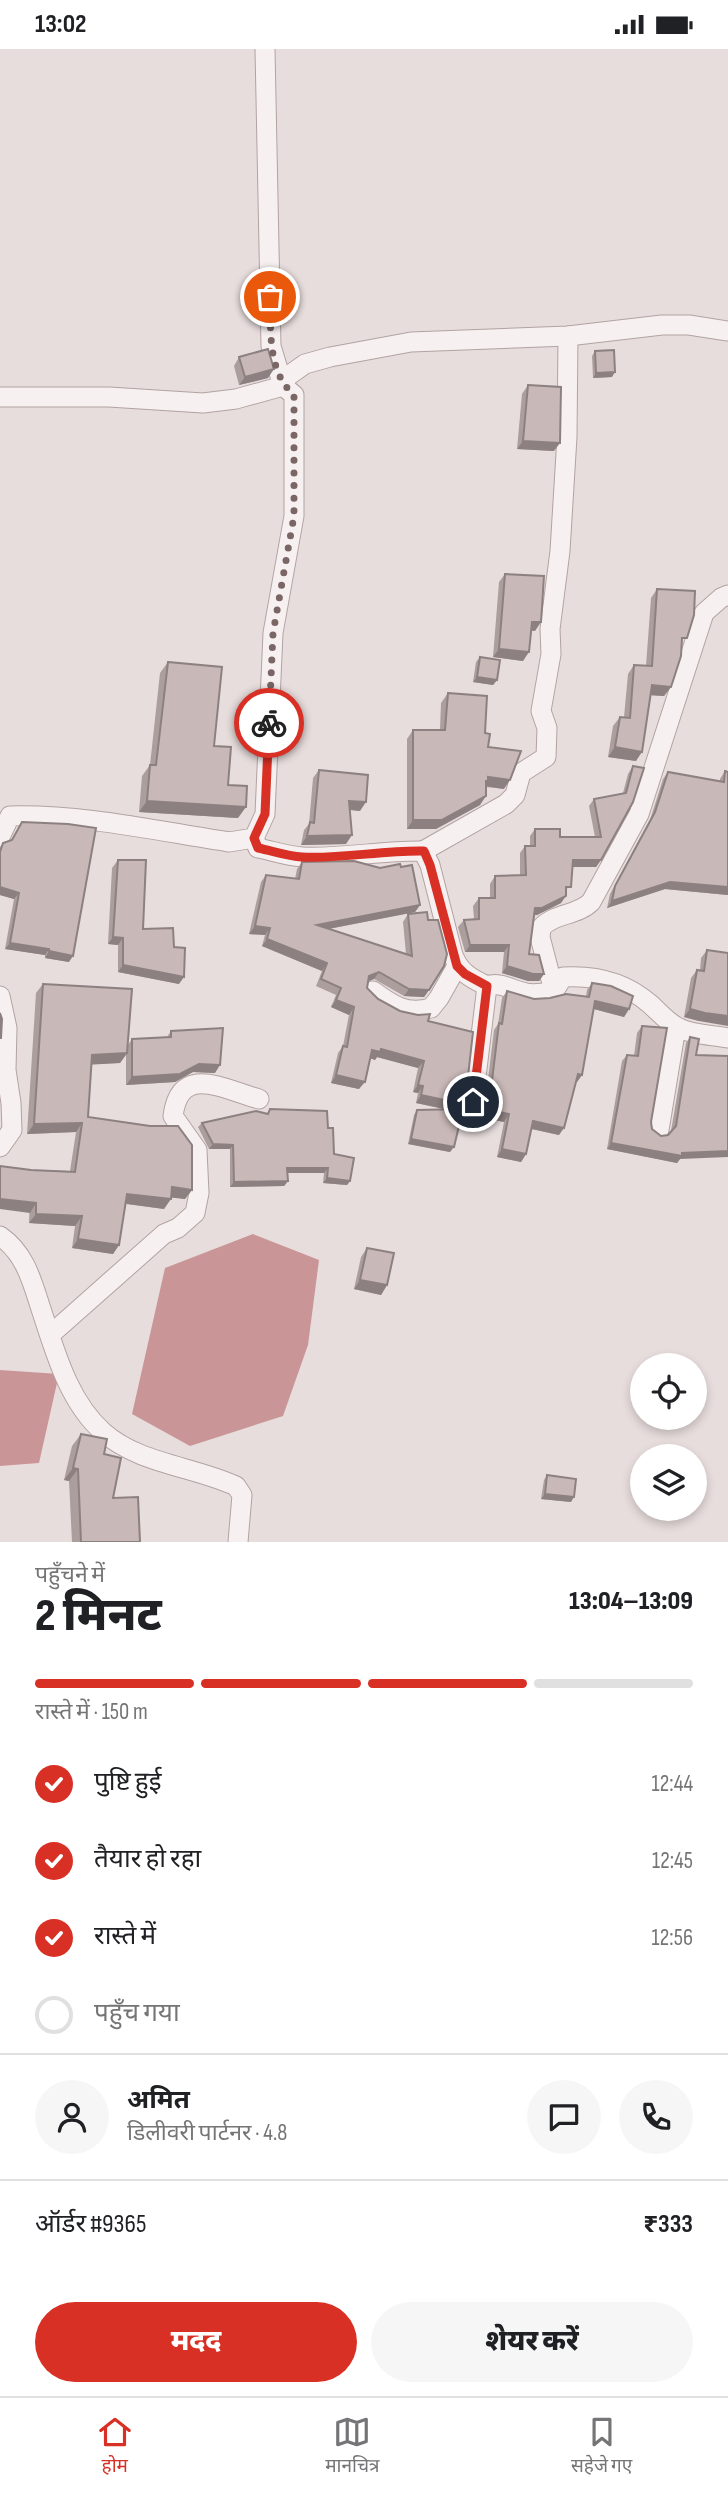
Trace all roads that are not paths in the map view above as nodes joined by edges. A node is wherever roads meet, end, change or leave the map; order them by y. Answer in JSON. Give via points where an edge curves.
{"nodes":[{"id":1,"x":265,"y":49,"type":"edge"},
{"id":2,"x":728,"y":331,"type":"edge"},
{"id":3,"x":568,"y":337,"type":"junction"},
{"id":4,"x":283,"y":386,"type":"junction"},
{"id":5,"x":0,"y":397,"type":"edge"},
{"id":6,"x":728,"y":595,"type":"edge"},
{"id":7,"x":0,"y":837,"type":"edge"},
{"id":8,"x":254,"y":838,"type":"junction"},
{"id":9,"x":424,"y":851,"type":"junction"},
{"id":10,"x":457,"y":966,"type":"junction"},
{"id":11,"x":487,"y":986,"type":"junction"},
{"id":12,"x":373,"y":991,"type":"edge"},
{"id":13,"x":554,"y":991,"type":"junction"},
{"id":14,"x":0,"y":996,"type":"edge"},
{"id":15,"x":676,"y":1027,"type":"junction"},
{"id":16,"x":728,"y":1038,"type":"edge"},
{"id":17,"x":259,"y":1099,"type":"dead end"},
{"id":18,"x":473,"y":1102,"type":"edge"},
{"id":19,"x":659,"y":1130,"type":"dead end"},
{"id":20,"x":0,"y":1147,"type":"edge"},
{"id":21,"x":0,"y":1236,"type":"edge"},
{"id":22,"x":50,"y":1335,"type":"junction"},
{"id":23,"x":238,"y":1542,"type":"edge"}],
"edges":[{"from":1,"to":4,"type":"street","via":[[271,346]]},
{"from":2,"to":3,"type":"street","via":[[662,325]]},
{"from":3,"to":4,"type":"street","via":[[411,342],[368,349],[305,364],[288,376]]},
{"from":3,"to":9,"type":"street","via":[[560,551],[541,711],[547,728],[546,757],[521,773],[515,795],[506,804]]},
{"from":4,"to":5,"type":"street","via":[[203,403]]},
{"from":4,"to":8,"type":"street","via":[[294,395],[294,516],[273,633],[265,814]]},
{"from":6,"to":13,"type":"street","via":[[704,613],[639,814],[591,902],[541,928]]},
{"from":7,"to":8,"type":"street","via":[[10,816],[30,816],[229,842]]},
{"from":8,"to":9,"type":"street","via":[[258,848],[298,857]]},
{"from":9,"to":10,"type":"street"},
{"from":10,"to":11,"type":"street"},
{"from":10,"to":12,"type":"street","via":[[431,1008],[408,1011]]},
{"from":11,"to":13,"type":"street","via":[[537,995]]},
{"from":11,"to":18,"type":"street"},
{"from":13,"to":15,"type":"street","via":[[563,977],[616,983],[647,1001]]},
{"from":14,"to":20,"type":"street","via":[[7,1028],[12,1131]]},
{"from":15,"to":16,"type":"street"},
{"from":15,"to":19,"type":"street"},
{"from":17,"to":22,"type":"street","via":[[207,1084],[192,1084],[182,1090],[173,1116],[197,1150],[195,1213],[164,1234]]},
{"from":21,"to":22,"type":"street","via":[[12,1244],[27,1267]]},
{"from":22,"to":23,"type":"street","via":[[80,1404],[102,1432],[131,1451],[239,1489]]}]}
